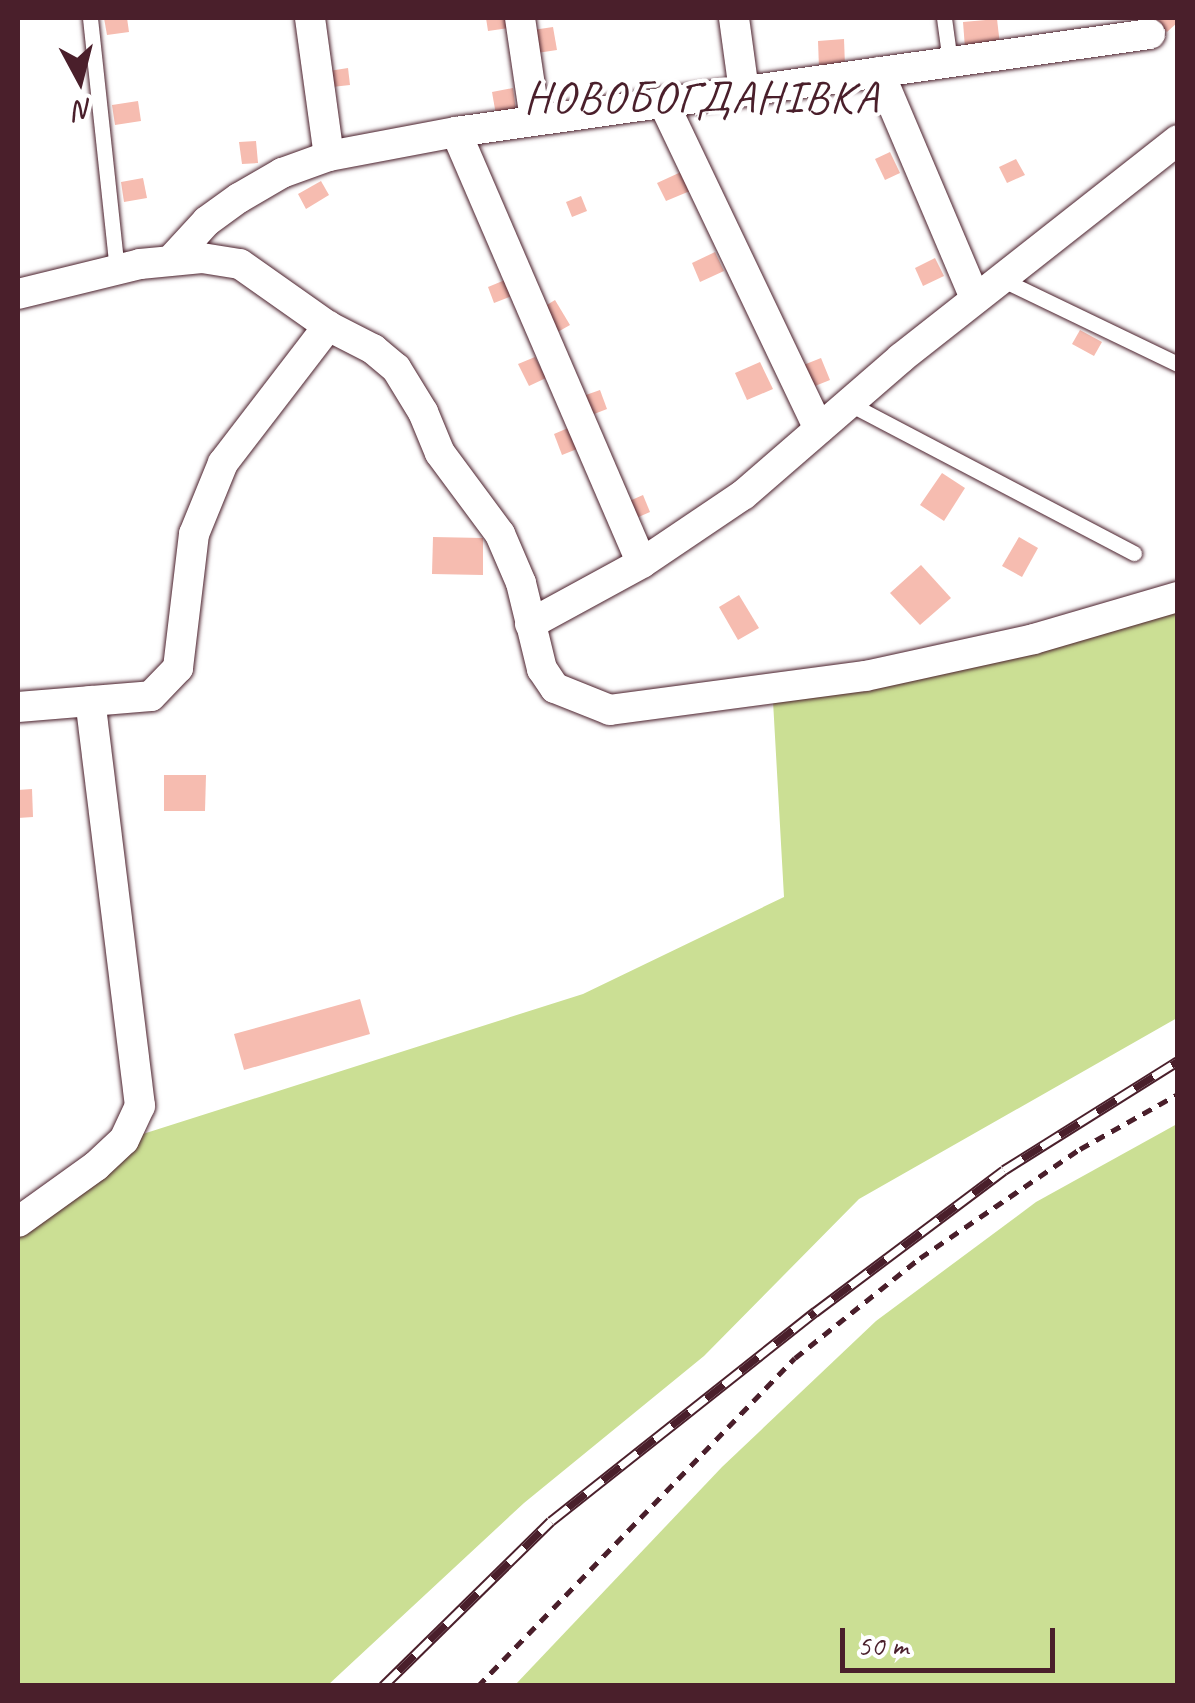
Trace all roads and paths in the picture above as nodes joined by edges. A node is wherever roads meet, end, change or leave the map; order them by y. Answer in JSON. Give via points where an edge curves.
{"nodes":[{"id":1,"x":90,"y":18,"type":"edge"},
{"id":2,"x":310,"y":18,"type":"edge"},
{"id":3,"x":520,"y":18,"type":"edge"},
{"id":4,"x":734,"y":18,"type":"edge"},
{"id":5,"x":944,"y":18,"type":"edge"},
{"id":6,"x":1150,"y":34,"type":"dead end"},
{"id":7,"x":950,"y":62,"type":"junction"},
{"id":8,"x":879,"y":72,"type":"junction"},
{"id":9,"x":744,"y":91,"type":"junction"},
{"id":10,"x":663,"y":102,"type":"junction"},
{"id":11,"x":535,"y":120,"type":"junction"},
{"id":12,"x":456,"y":132,"type":"junction"},
{"id":13,"x":1176,"y":143,"type":"edge"},
{"id":14,"x":329,"y":156,"type":"junction"},
{"id":15,"x":174,"y":258,"type":"junction"},
{"id":16,"x":117,"y":270,"type":"junction"},
{"id":17,"x":1000,"y":278,"type":"junction"},
{"id":18,"x":18,"y":294,"type":"edge"},
{"id":19,"x":975,"y":298,"type":"junction"},
{"id":20,"x":328,"y":326,"type":"junction"},
{"id":21,"x":1178,"y":364,"type":"edge"},
{"id":22,"x":848,"y":403,"type":"junction"},
{"id":23,"x":819,"y":428,"type":"junction"},
{"id":24,"x":1134,"y":553,"type":"dead end"},
{"id":25,"x":642,"y":563,"type":"junction"},
{"id":26,"x":1178,"y":597,"type":"edge"},
{"id":27,"x":530,"y":624,"type":"junction"},
{"id":28,"x":90,"y":701,"type":"junction"},
{"id":29,"x":18,"y":707,"type":"edge"},
{"id":30,"x":1178,"y":1094,"type":"edge"},
{"id":31,"x":18,"y":1222,"type":"edge"},
{"id":32,"x":478,"y":1686,"type":"edge"}],
"edges":[{"from":1,"to":16,"type":"lane"},
{"from":2,"to":14,"type":"street"},
{"from":3,"to":11,"type":"street"},
{"from":4,"to":9,"type":"street"},
{"from":5,"to":7,"type":"lane"},
{"from":6,"to":7,"type":"street"},
{"from":7,"to":8,"type":"street"},
{"from":8,"to":9,"type":"street"},
{"from":8,"to":19,"type":"street"},
{"from":9,"to":10,"type":"street"},
{"from":10,"to":11,"type":"street"},
{"from":10,"to":23,"type":"street"},
{"from":11,"to":12,"type":"street"},
{"from":12,"to":14,"type":"street"},
{"from":12,"to":25,"type":"street"},
{"from":13,"to":17,"type":"street"},
{"from":14,"to":15,"type":"street","via":[[239,198]]},
{"from":15,"to":16,"type":"street"},
{"from":15,"to":20,"type":"street","via":[[240,264]]},
{"from":16,"to":18,"type":"street"},
{"from":17,"to":19,"type":"street"},
{"from":17,"to":21,"type":"lane"},
{"from":19,"to":22,"type":"street"},
{"from":20,"to":27,"type":"street","via":[[396,368],[440,454],[500,534]]},
{"from":20,"to":28,"type":"street","via":[[223,463],[194,534],[178,668],[151,696]]},
{"from":22,"to":23,"type":"street"},
{"from":22,"to":24,"type":"lane"},
{"from":23,"to":25,"type":"street","via":[[743,494]]},
{"from":25,"to":27,"type":"street"},
{"from":26,"to":27,"type":"street","via":[[1034,639],[866,676],[610,710],[554,688],[534,650]]},
{"from":28,"to":29,"type":"street"},
{"from":28,"to":31,"type":"street","via":[[140,1106],[124,1140]]},
{"from":30,"to":32,"type":"path","via":[[1080,1149],[920,1258],[795,1358]]}]}
